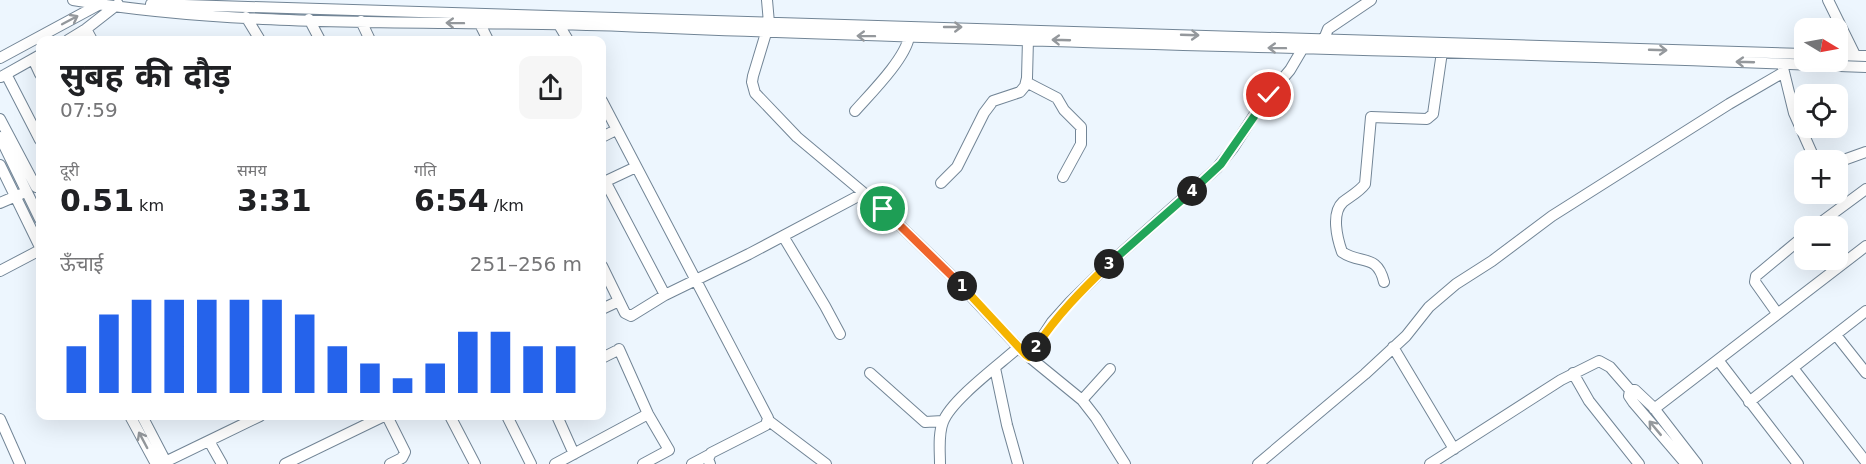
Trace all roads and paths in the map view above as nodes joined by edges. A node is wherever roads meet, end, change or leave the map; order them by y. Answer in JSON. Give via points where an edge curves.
{"nodes":[{"id":1,"x":73,"y":0,"type":"edge"},
{"id":2,"x":767,"y":0,"type":"edge"},
{"id":3,"x":1371,"y":0,"type":"edge"},
{"id":4,"x":1828,"y":0,"type":"edge"},
{"id":5,"x":114,"y":2,"type":"edge"},
{"id":6,"x":246,"y":17,"type":"junction"},
{"id":7,"x":309,"y":19,"type":"junction"},
{"id":8,"x":361,"y":21,"type":"junction"},
{"id":9,"x":480,"y":24,"type":"junction"},
{"id":10,"x":559,"y":25,"type":"junction"},
{"id":11,"x":767,"y":28,"type":"junction"},
{"id":12,"x":86,"y":29,"type":"junction"},
{"id":13,"x":45,"y":36,"type":"edge"},
{"id":14,"x":75,"y":36,"type":"edge"},
{"id":15,"x":90,"y":36,"type":"edge"},
{"id":16,"x":258,"y":36,"type":"edge"},
{"id":17,"x":318,"y":36,"type":"edge"},
{"id":18,"x":368,"y":36,"type":"edge"},
{"id":19,"x":486,"y":36,"type":"edge"},
{"id":20,"x":566,"y":36,"type":"edge"},
{"id":21,"x":909,"y":37,"type":"junction"},
{"id":22,"x":1028,"y":39,"type":"junction"},
{"id":23,"x":36,"y":40,"type":"edge"},
{"id":24,"x":1327,"y":42,"type":"junction"},
{"id":25,"x":1303,"y":48,"type":"junction"},
{"id":26,"x":1442,"y":52,"type":"junction"},
{"id":27,"x":1794,"y":54,"type":"edge"},
{"id":28,"x":1861,"y":55,"type":"edge"},
{"id":29,"x":0,"y":58,"type":"edge"},
{"id":30,"x":36,"y":58,"type":"edge"},
{"id":31,"x":1866,"y":67,"type":"edge"},
{"id":32,"x":1783,"y":68,"type":"junction"},
{"id":33,"x":1028,"y":70,"type":"junction"},
{"id":34,"x":3,"y":76,"type":"edge"},
{"id":35,"x":1026,"y":82,"type":"junction"},
{"id":36,"x":1001,"y":98,"type":"junction"},
{"id":37,"x":606,"y":109,"type":"edge"},
{"id":38,"x":855,"y":111,"type":"dead end"},
{"id":39,"x":0,"y":119,"type":"edge"},
{"id":40,"x":616,"y":130,"type":"junction"},
{"id":41,"x":36,"y":133,"type":"edge"},
{"id":42,"x":606,"y":135,"type":"edge"},
{"id":43,"x":0,"y":137,"type":"edge"},
{"id":44,"x":1811,"y":150,"type":"edge"},
{"id":45,"x":1866,"y":152,"type":"edge"},
{"id":46,"x":1848,"y":158,"type":"edge"},
{"id":47,"x":0,"y":165,"type":"edge"},
{"id":48,"x":636,"y":167,"type":"junction"},
{"id":49,"x":1063,"y":177,"type":"dead end"},
{"id":50,"x":606,"y":181,"type":"edge"},
{"id":51,"x":941,"y":183,"type":"dead end"},
{"id":52,"x":606,"y":186,"type":"edge"},
{"id":53,"x":1866,"y":189,"type":"edge"},
{"id":54,"x":30,"y":190,"type":"edge"},
{"id":55,"x":864,"y":193,"type":"junction"},
{"id":56,"x":0,"y":203,"type":"edge"},
{"id":57,"x":36,"y":207,"type":"edge"},
{"id":58,"x":1830,"y":216,"type":"edge"},
{"id":59,"x":36,"y":225,"type":"edge"},
{"id":60,"x":783,"y":236,"type":"junction"},
{"id":61,"x":1794,"y":244,"type":"edge"},
{"id":62,"x":1866,"y":246,"type":"edge"},
{"id":63,"x":36,"y":250,"type":"edge"},
{"id":64,"x":0,"y":271,"type":"edge"},
{"id":65,"x":606,"y":274,"type":"edge"},
{"id":66,"x":697,"y":280,"type":"junction"},
{"id":67,"x":1384,"y":282,"type":"dead end"},
{"id":68,"x":665,"y":295,"type":"junction"},
{"id":69,"x":619,"y":301,"type":"junction"},
{"id":70,"x":606,"y":307,"type":"edge"},
{"id":71,"x":1866,"y":312,"type":"edge"},
{"id":72,"x":1778,"y":313,"type":"junction"},
{"id":73,"x":840,"y":334,"type":"dead end"},
{"id":74,"x":1836,"y":335,"type":"junction"},
{"id":75,"x":1019,"y":347,"type":"junction"},
{"id":76,"x":1394,"y":347,"type":"junction"},
{"id":77,"x":606,"y":356,"type":"edge"},
{"id":78,"x":1029,"y":357,"type":"junction"},
{"id":79,"x":1718,"y":360,"type":"junction"},
{"id":80,"x":995,"y":368,"type":"junction"},
{"id":81,"x":1793,"y":368,"type":"junction"},
{"id":82,"x":1110,"y":369,"type":"dead end"},
{"id":83,"x":1865,"y":370,"type":"edge"},
{"id":84,"x":870,"y":373,"type":"dead end"},
{"id":85,"x":1573,"y":373,"type":"junction"},
{"id":86,"x":1630,"y":390,"type":"junction"},
{"id":87,"x":1082,"y":400,"type":"junction"},
{"id":88,"x":1749,"y":402,"type":"junction"},
{"id":89,"x":1654,"y":409,"type":"junction"},
{"id":90,"x":648,"y":414,"type":"junction"},
{"id":91,"x":0,"y":419,"type":"edge"},
{"id":92,"x":133,"y":420,"type":"edge"},
{"id":93,"x":144,"y":420,"type":"edge"},
{"id":94,"x":252,"y":420,"type":"edge"},
{"id":95,"x":377,"y":420,"type":"edge"},
{"id":96,"x":387,"y":420,"type":"edge"},
{"id":97,"x":452,"y":420,"type":"edge"},
{"id":98,"x":509,"y":420,"type":"edge"},
{"id":99,"x":559,"y":420,"type":"edge"},
{"id":100,"x":769,"y":421,"type":"junction"},
{"id":101,"x":943,"y":421,"type":"junction"},
{"id":102,"x":209,"y":441,"type":"junction"},
{"id":103,"x":1454,"y":449,"type":"junction"},
{"id":104,"x":405,"y":452,"type":"junction"},
{"id":105,"x":574,"y":454,"type":"junction"},
{"id":106,"x":709,"y":460,"type":"edge"},
{"id":107,"x":1866,"y":462,"type":"edge"},
{"id":108,"x":163,"y":463,"type":"edge"},
{"id":109,"x":20,"y":464,"type":"edge"},
{"id":110,"x":222,"y":464,"type":"edge"},
{"id":111,"x":285,"y":464,"type":"edge"},
{"id":112,"x":390,"y":464,"type":"edge"},
{"id":113,"x":409,"y":464,"type":"edge"},
{"id":114,"x":475,"y":464,"type":"edge"},
{"id":115,"x":531,"y":464,"type":"edge"},
{"id":116,"x":555,"y":464,"type":"edge"},
{"id":117,"x":643,"y":464,"type":"edge"},
{"id":118,"x":692,"y":464,"type":"edge"},
{"id":119,"x":826,"y":464,"type":"edge"},
{"id":120,"x":940,"y":464,"type":"edge"},
{"id":121,"x":1018,"y":464,"type":"edge"},
{"id":122,"x":1125,"y":464,"type":"edge"},
{"id":123,"x":1258,"y":464,"type":"edge"},
{"id":124,"x":1430,"y":464,"type":"edge"},
{"id":125,"x":1640,"y":464,"type":"edge"},
{"id":126,"x":1686,"y":464,"type":"edge"},
{"id":127,"x":1697,"y":464,"type":"edge"},
{"id":128,"x":1798,"y":464,"type":"edge"}],
"edges":[{"from":1,"to":5,"type":"street"},
{"from":2,"to":11,"type":"street"},
{"from":3,"to":24,"type":"street","via":[[1328,29]]},
{"from":4,"to":28,"type":"street"},
{"from":5,"to":6,"type":"street","via":[[174,13]]},
{"from":5,"to":11,"type":"street"},
{"from":5,"to":12,"type":"street"},
{"from":13,"to":5,"type":"street","one_way":true},
{"from":6,"to":7,"type":"street"},
{"from":6,"to":16,"type":"street"},
{"from":7,"to":8,"type":"street"},
{"from":7,"to":17,"type":"street"},
{"from":9,"to":8,"type":"street","one_way":true},
{"from":8,"to":18,"type":"street"},
{"from":9,"to":10,"type":"street"},
{"from":9,"to":19,"type":"street"},
{"from":10,"to":11,"type":"street"},
{"from":10,"to":20,"type":"street"},
{"from":21,"to":11,"type":"street","one_way":true},
{"from":11,"to":24,"type":"street","one_way":true,"via":[[964,27]]},
{"from":11,"to":55,"type":"street","via":[[753,76],[755,93],[797,137]]},
{"from":12,"to":14,"type":"street"},
{"from":12,"to":15,"type":"street"},
{"from":21,"to":22,"type":"street"},
{"from":21,"to":38,"type":"street","via":[[900,57]]},
{"from":25,"to":22,"type":"street","one_way":true},
{"from":22,"to":33,"type":"street"},
{"from":29,"to":23,"type":"street","one_way":true},
{"from":24,"to":25,"type":"street"},
{"from":24,"to":26,"type":"street"},
{"from":24,"to":27,"type":"street","one_way":true},
{"from":25,"to":78,"type":"street","via":[[1221,164],[1070,302]]},
{"from":32,"to":26,"type":"street","one_way":true},
{"from":26,"to":67,"type":"street","via":[[1433,114],[1427,119],[1371,117],[1365,183],[1337,211],[1342,252],[1376,264]]},
{"from":30,"to":34,"type":"street"},
{"from":31,"to":32,"type":"street"},
{"from":32,"to":44,"type":"street","via":[[1794,113]]},
{"from":32,"to":76,"type":"street","via":[[1542,222],[1465,277],[1428,307]]},
{"from":33,"to":35,"type":"street"},
{"from":33,"to":36,"type":"street"},
{"from":34,"to":41,"type":"street"},
{"from":35,"to":36,"type":"street","via":[[1020,92]]},
{"from":35,"to":49,"type":"street","via":[[1056,97],[1081,127],[1081,144]]},
{"from":36,"to":51,"type":"street","via":[[988,107],[957,167]]},
{"from":37,"to":40,"type":"street"},
{"from":39,"to":54,"type":"street"},
{"from":40,"to":42,"type":"street"},
{"from":40,"to":48,"type":"street"},
{"from":43,"to":54,"type":"street"},
{"from":45,"to":46,"type":"street"},
{"from":47,"to":54,"type":"street"},
{"from":48,"to":50,"type":"street"},
{"from":48,"to":66,"type":"street"},
{"from":52,"to":68,"type":"street"},
{"from":53,"to":58,"type":"street"},
{"from":54,"to":56,"type":"street"},
{"from":54,"to":57,"type":"street"},
{"from":54,"to":59,"type":"street"},
{"from":55,"to":60,"type":"street"},
{"from":55,"to":75,"type":"street","via":[[953,277]]},
{"from":60,"to":66,"type":"street"},
{"from":60,"to":73,"type":"street"},
{"from":61,"to":72,"type":"street","via":[[1756,276],[1755,282]]},
{"from":62,"to":72,"type":"street"},
{"from":63,"to":64,"type":"street"},
{"from":65,"to":69,"type":"street"},
{"from":66,"to":68,"type":"street"},
{"from":66,"to":100,"type":"street"},
{"from":68,"to":69,"type":"street","via":[[629,316]]},
{"from":69,"to":70,"type":"street"},
{"from":71,"to":74,"type":"street"},
{"from":72,"to":79,"type":"street"},
{"from":74,"to":81,"type":"street"},
{"from":74,"to":83,"type":"street"},
{"from":75,"to":78,"type":"street"},
{"from":75,"to":80,"type":"street"},
{"from":76,"to":103,"type":"street"},
{"from":76,"to":123,"type":"street"},
{"from":77,"to":90,"type":"street","via":[[617,350]]},
{"from":78,"to":87,"type":"street"},
{"from":79,"to":88,"type":"street"},
{"from":79,"to":89,"type":"street"},
{"from":80,"to":101,"type":"street"},
{"from":80,"to":121,"type":"street"},
{"from":81,"to":88,"type":"street"},
{"from":81,"to":107,"type":"street"},
{"from":82,"to":87,"type":"street"},
{"from":84,"to":101,"type":"street","via":[[925,422]]},
{"from":85,"to":86,"type":"street","via":[[1594,362],[1604,363]]},
{"from":85,"to":103,"type":"street"},
{"from":85,"to":125,"type":"street","via":[[1589,401]]},
{"from":86,"to":89,"type":"street","via":[[1635,390]]},
{"from":126,"to":86,"type":"street","one_way":true,"via":[[1633,402]]},
{"from":87,"to":122,"type":"street"},
{"from":88,"to":128,"type":"street"},
{"from":89,"to":127,"type":"street"},
{"from":90,"to":105,"type":"street"},
{"from":90,"to":117,"type":"street","via":[[669,450]]},
{"from":91,"to":109,"type":"street"},
{"from":108,"to":92,"type":"street","one_way":true},
{"from":93,"to":108,"type":"street"},
{"from":94,"to":102,"type":"street"},
{"from":95,"to":111,"type":"street"},
{"from":96,"to":104,"type":"street"},
{"from":97,"to":114,"type":"street"},
{"from":98,"to":115,"type":"street"},
{"from":99,"to":105,"type":"street"},
{"from":100,"to":106,"type":"street"},
{"from":100,"to":119,"type":"street"},
{"from":101,"to":120,"type":"street"},
{"from":102,"to":108,"type":"street"},
{"from":102,"to":110,"type":"street"},
{"from":103,"to":124,"type":"street"},
{"from":104,"to":112,"type":"street"},
{"from":104,"to":113,"type":"street"},
{"from":105,"to":116,"type":"street"},
{"from":106,"to":118,"type":"street"}]}
